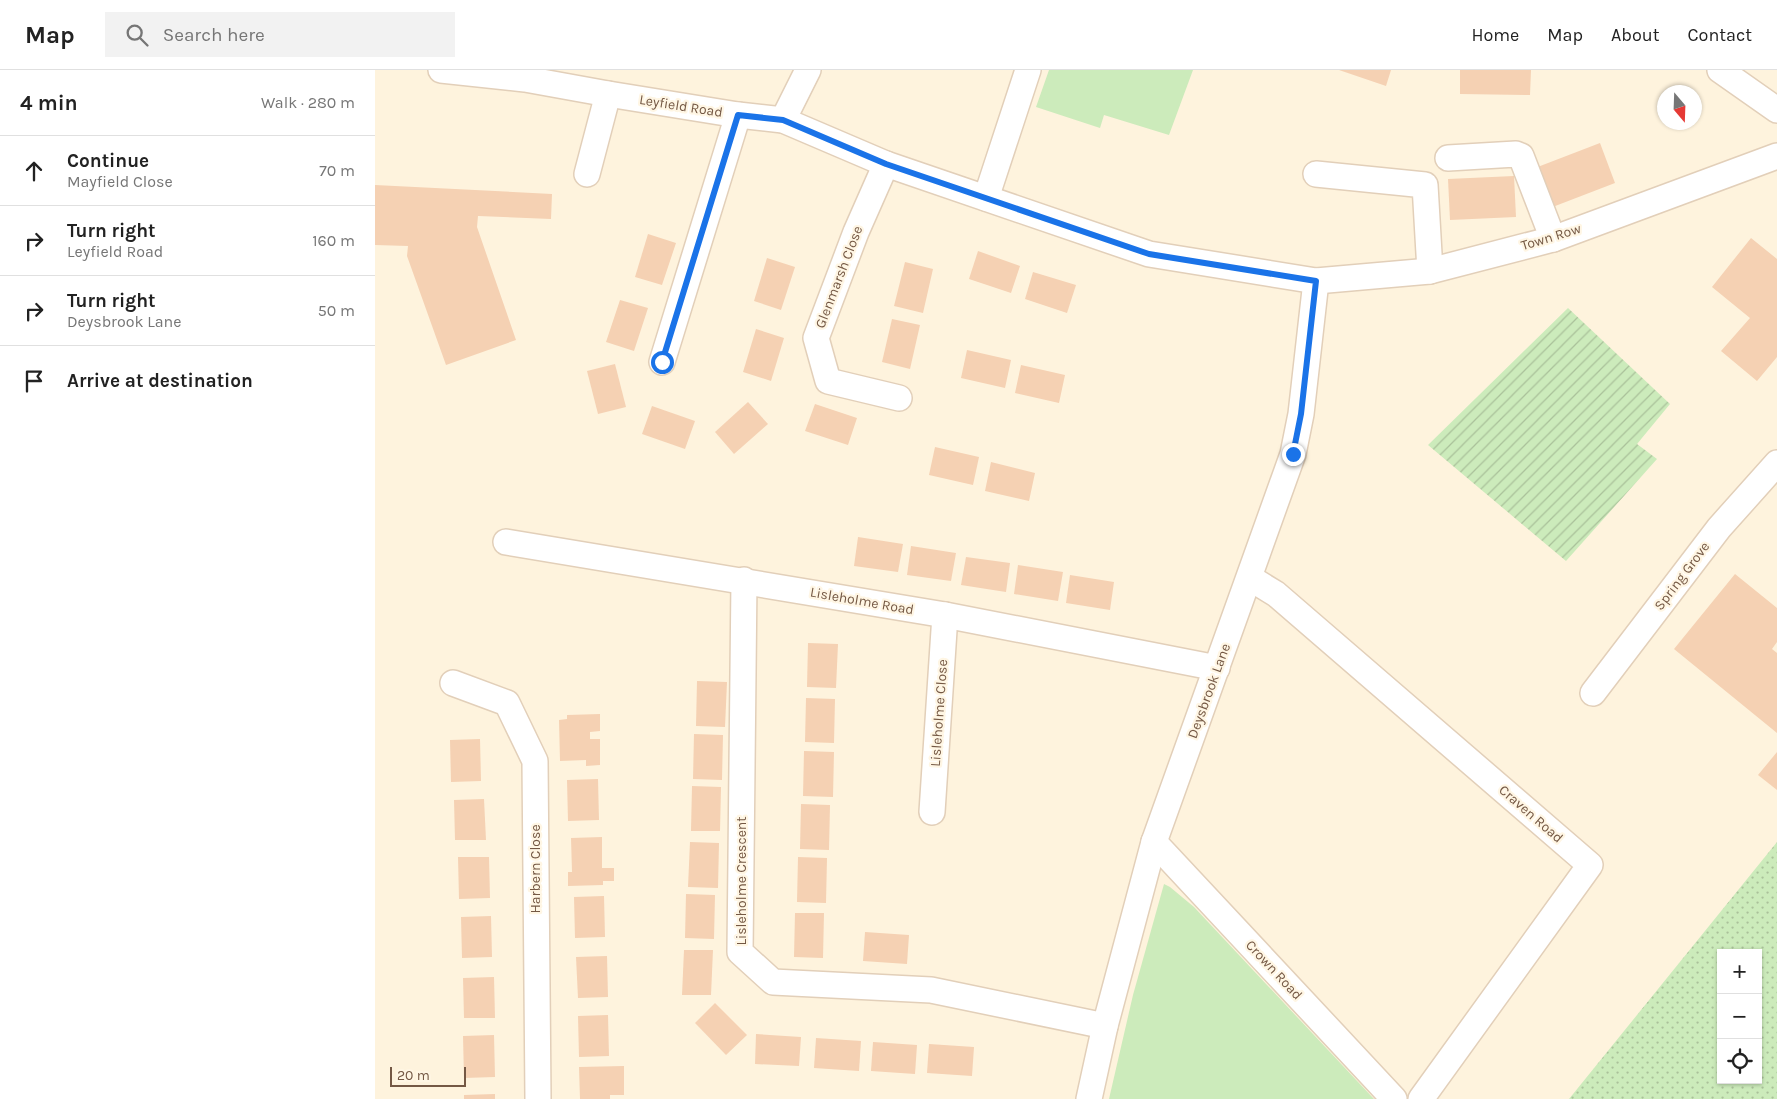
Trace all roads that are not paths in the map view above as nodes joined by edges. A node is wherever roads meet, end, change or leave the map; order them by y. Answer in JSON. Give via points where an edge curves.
{"nodes":[{"id":1,"x":441,"y":70,"type":"edge"},
{"id":2,"x":808,"y":70,"type":"edge"},
{"id":3,"x":1027,"y":70,"type":"edge"},
{"id":4,"x":1720,"y":70,"type":"edge"},
{"id":5,"x":526,"y":74,"type":"edge"},
{"id":6,"x":608,"y":94,"type":"junction"},
{"id":7,"x":1777,"y":110,"type":"edge"},
{"id":8,"x":738,"y":115,"type":"junction"},
{"id":9,"x":783,"y":120,"type":"junction"},
{"id":10,"x":1777,"y":156,"type":"edge"},
{"id":11,"x":1448,"y":158,"type":"dead end"},
{"id":12,"x":886,"y":164,"type":"junction"},
{"id":13,"x":587,"y":174,"type":"dead end"},
{"id":14,"x":1316,"y":174,"type":"dead end"},
{"id":15,"x":986,"y":198,"type":"junction"},
{"id":16,"x":1553,"y":238,"type":"junction"},
{"id":17,"x":1430,"y":271,"type":"junction"},
{"id":18,"x":1316,"y":281,"type":"junction"},
{"id":19,"x":662,"y":362,"type":"dead end"},
{"id":20,"x":899,"y":398,"type":"dead end"},
{"id":21,"x":1777,"y":463,"type":"edge"},
{"id":22,"x":506,"y":542,"type":"dead end"},
{"id":23,"x":1250,"y":578,"type":"junction"},
{"id":24,"x":744,"y":580,"type":"junction"},
{"id":25,"x":945,"y":615,"type":"junction"},
{"id":26,"x":1217,"y":668,"type":"junction"},
{"id":27,"x":453,"y":683,"type":"dead end"},
{"id":28,"x":1593,"y":693,"type":"dead end"},
{"id":29,"x":932,"y":812,"type":"dead end"},
{"id":30,"x":1154,"y":842,"type":"junction"},
{"id":31,"x":1105,"y":1026,"type":"junction"},
{"id":32,"x":538,"y":1099,"type":"edge"},
{"id":33,"x":1089,"y":1099,"type":"edge"},
{"id":34,"x":1394,"y":1099,"type":"edge"},
{"id":35,"x":1421,"y":1099,"type":"edge"}],
"edges":[{"from":1,"to":5,"type":"street","name":"Leyfield Road"},
{"from":2,"to":9,"type":"street"},
{"from":3,"to":15,"type":"street"},
{"from":4,"to":7,"type":"street"},
{"from":5,"to":6,"type":"street","name":"Leyfield Road"},
{"from":6,"to":8,"type":"street","name":"Leyfield Road"},
{"from":6,"to":13,"type":"street"},
{"from":8,"to":9,"type":"street","name":"Leyfield Road"},
{"from":8,"to":19,"type":"street"},
{"from":9,"to":12,"type":"street","name":"Leyfield Road"},
{"from":10,"to":16,"type":"street","name":"Town Row"},
{"from":11,"to":16,"type":"street","via":[[1521,156]]},
{"from":12,"to":15,"type":"street","name":"Leyfield Road"},
{"from":12,"to":20,"type":"street","name":"Glenmarsh Close","via":[[816,338],[828,381]]},
{"from":14,"to":17,"type":"street","via":[[1425,185]]},
{"from":15,"to":18,"type":"street","name":"Leyfield Road","via":[[1149,254]]},
{"from":16,"to":17,"type":"street","name":"Town Row"},
{"from":17,"to":18,"type":"street","name":"Town Row"},
{"from":18,"to":23,"type":"street","name":"Deysbrook Lane","via":[[1301,414],[1293,454]]},
{"from":21,"to":28,"type":"street","name":"Spring Grove","via":[[1719,528]]},
{"from":22,"to":24,"type":"street","name":"Lisleholme Road"},
{"from":23,"to":26,"type":"street","name":"Deysbrook Lane"},
{"from":23,"to":35,"type":"street","name":"Craven Road","via":[[1276,594],[1590,865]]},
{"from":24,"to":25,"type":"street","name":"Lisleholme Road"},
{"from":24,"to":31,"type":"street","name":"Lisleholme Crescent","via":[[740,952],[773,982],[931,990]]},
{"from":25,"to":26,"type":"street","name":"Lisleholme Road"},
{"from":25,"to":29,"type":"street","name":"Lisleholme Close"},
{"from":26,"to":30,"type":"street","name":"Deysbrook Lane"},
{"from":27,"to":32,"type":"street","name":"Harbern Close","via":[[507,703],[535,761]]},
{"from":30,"to":31,"type":"street","name":"Deysbrook Lane"},
{"from":30,"to":34,"type":"street","name":"Crown Road"},
{"from":31,"to":33,"type":"street","name":"Deysbrook Lane"}]}
